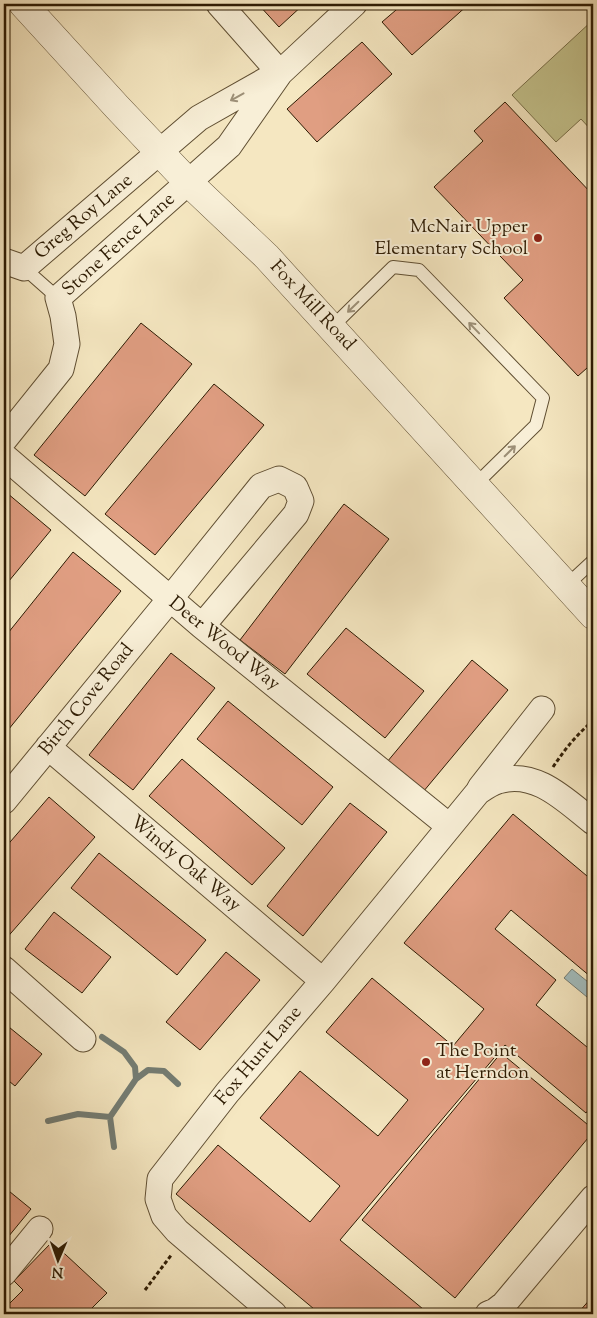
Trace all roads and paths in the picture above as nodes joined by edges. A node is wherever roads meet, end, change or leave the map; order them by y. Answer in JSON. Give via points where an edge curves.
{"nodes":[{"id":1,"x":23,"y":4,"type":"edge"},
{"id":2,"x":219,"y":4,"type":"edge"},
{"id":3,"x":354,"y":4,"type":"edge"},
{"id":4,"x":280,"y":73,"type":"junction"},
{"id":5,"x":160,"y":152,"type":"junction"},
{"id":6,"x":189,"y":183,"type":"junction"},
{"id":7,"x":14,"y":265,"type":"edge"},
{"id":8,"x":58,"y":298,"type":"junction"},
{"id":9,"x":332,"y":327,"type":"junction"},
{"id":10,"x":4,"y":440,"type":"edge"},
{"id":11,"x":4,"y":456,"type":"edge"},
{"id":12,"x":475,"y":485,"type":"junction"},
{"id":13,"x":593,"y":561,"type":"edge"},
{"id":14,"x":566,"y":586,"type":"junction"},
{"id":15,"x":170,"y":600,"type":"junction"},
{"id":16,"x":593,"y":615,"type":"edge"},
{"id":17,"x":202,"y":626,"type":"junction"},
{"id":18,"x":542,"y":709,"type":"dead end"},
{"id":19,"x":593,"y":721,"type":"edge"},
{"id":20,"x":48,"y":747,"type":"junction"},
{"id":21,"x":551,"y":770,"type":"dead end"},
{"id":22,"x":478,"y":792,"type":"junction"},
{"id":23,"x":4,"y":800,"type":"edge"},
{"id":24,"x":593,"y":822,"type":"edge"},
{"id":25,"x":449,"y":826,"type":"junction"},
{"id":26,"x":4,"y":969,"type":"edge"},
{"id":27,"x":323,"y":981,"type":"junction"},
{"id":28,"x":83,"y":1040,"type":"dead end"},
{"id":29,"x":593,"y":1198,"type":"edge"},
{"id":30,"x":40,"y":1229,"type":"dead end"},
{"id":31,"x":184,"y":1238,"type":"junction"},
{"id":32,"x":4,"y":1272,"type":"edge"},
{"id":33,"x":145,"y":1290,"type":"dead end"},
{"id":34,"x":274,"y":1314,"type":"edge"},
{"id":35,"x":488,"y":1314,"type":"edge"}],
"edges":[{"from":1,"to":5,"type":"street","name":"Fox Mill Road"},
{"from":2,"to":4,"type":"street"},
{"from":3,"to":4,"type":"street"},
{"from":4,"to":5,"type":"street","name":"Greg Roy Lane","one_way":true,"via":[[199,118]]},
{"from":4,"to":6,"type":"street","name":"Stone Fence Lane","via":[[231,144]]},
{"from":5,"to":6,"type":"street","name":"Fox Mill Road"},
{"from":5,"to":7,"type":"street","name":"Greg Roy Lane"},
{"from":6,"to":8,"type":"street","name":"Stone Fence Lane"},
{"from":6,"to":9,"type":"street","name":"Fox Mill Road","via":[[267,257]]},
{"from":7,"to":8,"type":"lane"},
{"from":8,"to":10,"type":"street","name":"Stone Fence Lane","via":[[67,344],[62,369]]},
{"from":9,"to":12,"type":"street","name":"Fox Mill Road"},
{"from":12,"to":9,"type":"lane","one_way":true,"via":[[536,425],[543,398],[419,270],[393,268]]},
{"from":11,"to":15,"type":"street","name":"Deer Wood Way"},
{"from":12,"to":14,"type":"street","name":"Fox Mill Road"},
{"from":13,"to":14,"type":"lane"},
{"from":14,"to":16,"type":"street","name":"Fox Mill Road"},
{"from":15,"to":17,"type":"street","name":"Deer Wood Way"},
{"from":15,"to":17,"type":"street","name":"Birch Cove Road","via":[[261,486],[279,480],[295,487],[301,501],[296,514]]},
{"from":15,"to":20,"type":"street","name":"Birch Cove Road"},
{"from":17,"to":25,"type":"street","name":"Deer Wood Way"},
{"from":18,"to":22,"type":"street","name":"Fox Hunt Lane"},
{"from":19,"to":21,"type":"path","via":[[568,745]]},
{"from":20,"to":23,"type":"street","name":"Birch Cove Road"},
{"from":20,"to":27,"type":"street","name":"Windy Oak Way"},
{"from":22,"to":24,"type":"street","name":"Fox Hunt Lane","via":[[496,781],[529,779],[546,786]]},
{"from":22,"to":25,"type":"street","name":"Fox Hunt Lane"},
{"from":25,"to":27,"type":"street","name":"Fox Hunt Lane"},
{"from":26,"to":28,"type":"street"},
{"from":27,"to":31,"type":"street","name":"Fox Hunt Lane","via":[[227,1093],[160,1179],[158,1199],[164,1216]]},
{"from":29,"to":35,"type":"street","via":[[504,1304]]},
{"from":30,"to":32,"type":"street"},
{"from":31,"to":33,"type":"path"},
{"from":31,"to":34,"type":"street","name":"Fox Hunt Lane"}]}
